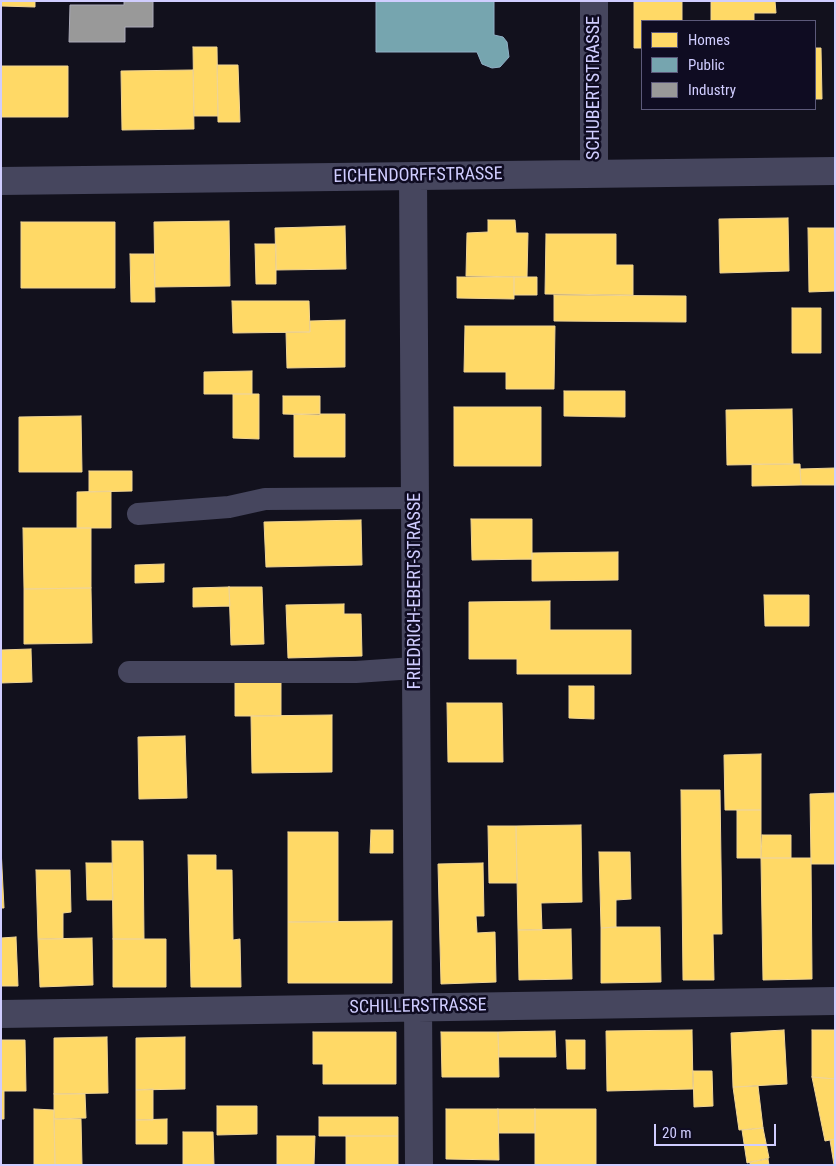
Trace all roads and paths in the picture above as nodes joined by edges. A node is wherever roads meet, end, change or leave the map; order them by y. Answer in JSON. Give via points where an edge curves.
{"nodes":[{"id":1,"x":594,"y":1,"type":"edge"},
{"id":2,"x":835,"y":171,"type":"edge"},
{"id":3,"x":594,"y":174,"type":"junction"},
{"id":4,"x":413,"y":176,"type":"junction"},
{"id":5,"x":1,"y":181,"type":"edge"},
{"id":6,"x":415,"y":498,"type":"junction"},
{"id":7,"x":138,"y":514,"type":"dead end"},
{"id":8,"x":414,"y":668,"type":"junction"},
{"id":9,"x":129,"y":672,"type":"dead end"},
{"id":10,"x":835,"y":1001,"type":"edge"},
{"id":11,"x":418,"y":1007,"type":"junction"},
{"id":12,"x":1,"y":1014,"type":"edge"},
{"id":13,"x":419,"y":1165,"type":"edge"}],
"edges":[{"from":1,"to":3,"type":"street","name":"SCHUBERTSTRASSE"},
{"from":2,"to":3,"type":"street","name":"EICHENDORFFSTRASSE"},
{"from":3,"to":4,"type":"street","name":"EICHENDORFFSTRASSE"},
{"from":4,"to":5,"type":"street","name":"EICHENDORFFSTRASSE"},
{"from":4,"to":6,"type":"street","name":"FRIEDRICH-EBERT-STRASSE"},
{"from":6,"to":7,"type":"lane","via":[[266,499],[230,507]]},
{"from":6,"to":8,"type":"street","name":"FRIEDRICH-EBERT-STRASSE"},
{"from":8,"to":9,"type":"lane","via":[[356,672]]},
{"from":8,"to":11,"type":"street","name":"FRIEDRICH-EBERT-STRASSE"},
{"from":10,"to":11,"type":"street","name":"SCHILLERSTRASSE"},
{"from":11,"to":12,"type":"street","name":"SCHILLERSTRASSE"},
{"from":11,"to":13,"type":"street","name":"FRIEDRICH-EBERT-STRASSE"}]}
